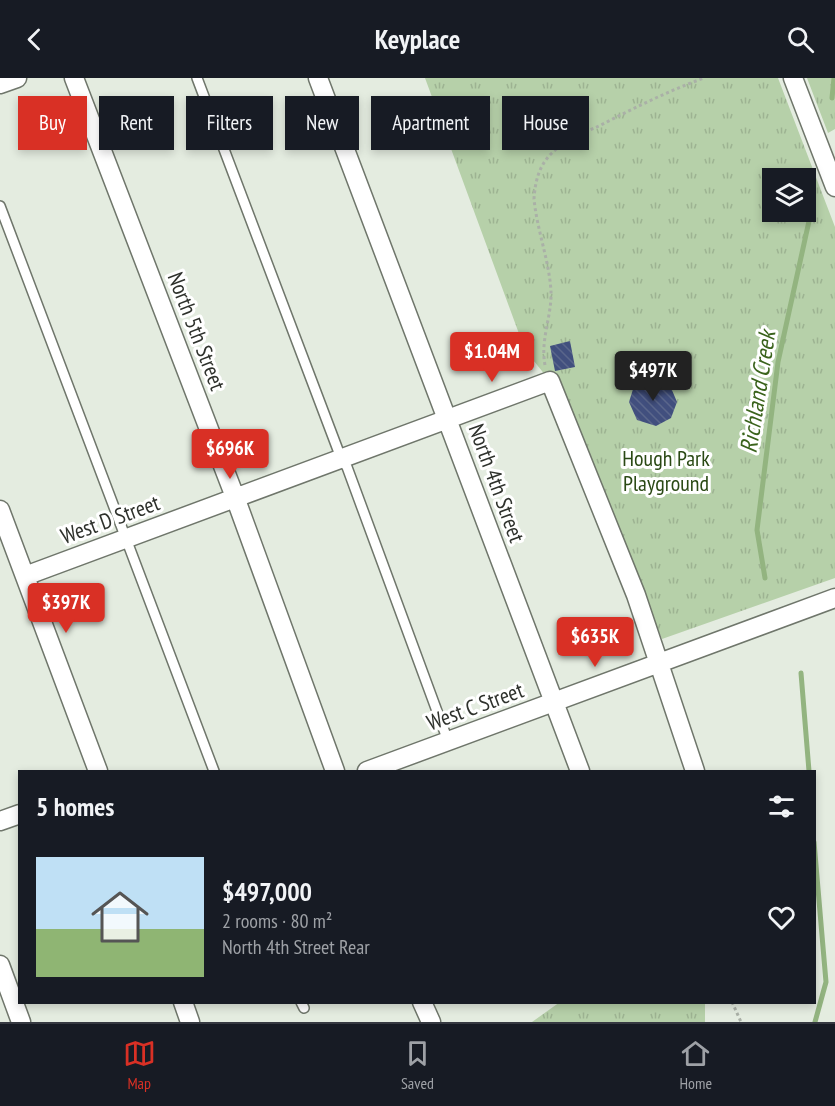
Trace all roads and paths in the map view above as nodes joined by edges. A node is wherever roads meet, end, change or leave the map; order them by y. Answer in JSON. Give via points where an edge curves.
{"nodes":[{"id":1,"x":17,"y":78,"type":"edge"},
{"id":2,"x":74,"y":78,"type":"edge"},
{"id":3,"x":196,"y":78,"type":"edge"},
{"id":4,"x":318,"y":78,"type":"edge"},
{"id":5,"x":704,"y":78,"type":"edge"},
{"id":6,"x":793,"y":78,"type":"edge"},
{"id":7,"x":0,"y":84,"type":"edge"},
{"id":8,"x":835,"y":187,"type":"edge"},
{"id":9,"x":0,"y":206,"type":"edge"},
{"id":10,"x":550,"y":381,"type":"junction"},
{"id":11,"x":447,"y":418,"type":"junction"},
{"id":12,"x":341,"y":458,"type":"junction"},
{"id":13,"x":235,"y":497,"type":"junction"},
{"id":14,"x":0,"y":510,"type":"edge"},
{"id":15,"x":126,"y":538,"type":"junction"},
{"id":16,"x":25,"y":576,"type":"junction"},
{"id":17,"x":835,"y":598,"type":"edge"},
{"id":18,"x":659,"y":663,"type":"junction"},
{"id":19,"x":553,"y":702,"type":"junction"},
{"id":20,"x":448,"y":741,"type":"junction"},
{"id":21,"x":98,"y":770,"type":"edge"},
{"id":22,"x":214,"y":770,"type":"edge"},
{"id":23,"x":335,"y":770,"type":"edge"},
{"id":24,"x":370,"y":770,"type":"edge"},
{"id":25,"x":580,"y":770,"type":"edge"},
{"id":26,"x":695,"y":770,"type":"edge"},
{"id":27,"x":18,"y":815,"type":"edge"},
{"id":28,"x":0,"y":821,"type":"edge"},
{"id":29,"x":0,"y":965,"type":"edge"},
{"id":30,"x":184,"y":1004,"type":"edge"},
{"id":31,"x":423,"y":1004,"type":"edge"},
{"id":32,"x":733,"y":1004,"type":"edge"},
{"id":33,"x":21,"y":1022,"type":"edge"},
{"id":34,"x":190,"y":1022,"type":"edge"},
{"id":35,"x":431,"y":1022,"type":"edge"},
{"id":36,"x":741,"y":1022,"type":"edge"}],
"edges":[{"from":1,"to":7,"type":"street"},
{"from":2,"to":13,"type":"street","name":"North 5th Street"},
{"from":3,"to":12,"type":"lane"},
{"from":4,"to":11,"type":"street","name":"North 4th Street"},
{"from":5,"to":10,"type":"path","via":[[658,96],[573,139],[552,153],[538,174],[534,199],[550,285],[551,307],[543,353]]},
{"from":6,"to":8,"type":"street"},
{"from":9,"to":15,"type":"lane"},
{"from":10,"to":11,"type":"street","name":"West D Street"},
{"from":10,"to":18,"type":"street","via":[[636,595]]},
{"from":11,"to":12,"type":"street","name":"West D Street"},
{"from":11,"to":19,"type":"street","name":"North 4th Street"},
{"from":12,"to":13,"type":"street","name":"West D Street"},
{"from":12,"to":20,"type":"lane"},
{"from":13,"to":15,"type":"street","name":"West D Street"},
{"from":13,"to":23,"type":"street","name":"North 5th Street"},
{"from":14,"to":16,"type":"street"},
{"from":15,"to":16,"type":"street","name":"West D Street"},
{"from":15,"to":22,"type":"lane"},
{"from":16,"to":21,"type":"street"},
{"from":17,"to":18,"type":"street","name":"West C Street"},
{"from":18,"to":19,"type":"street","name":"West C Street"},
{"from":18,"to":26,"type":"street"},
{"from":19,"to":20,"type":"street","name":"West C Street"},
{"from":19,"to":25,"type":"street","name":"North 4th Street"},
{"from":20,"to":24,"type":"street","name":"West C Street"},
{"from":27,"to":28,"type":"street"},
{"from":29,"to":33,"type":"street"},
{"from":30,"to":34,"type":"street"},
{"from":31,"to":35,"type":"street"},
{"from":32,"to":36,"type":"path"}]}
